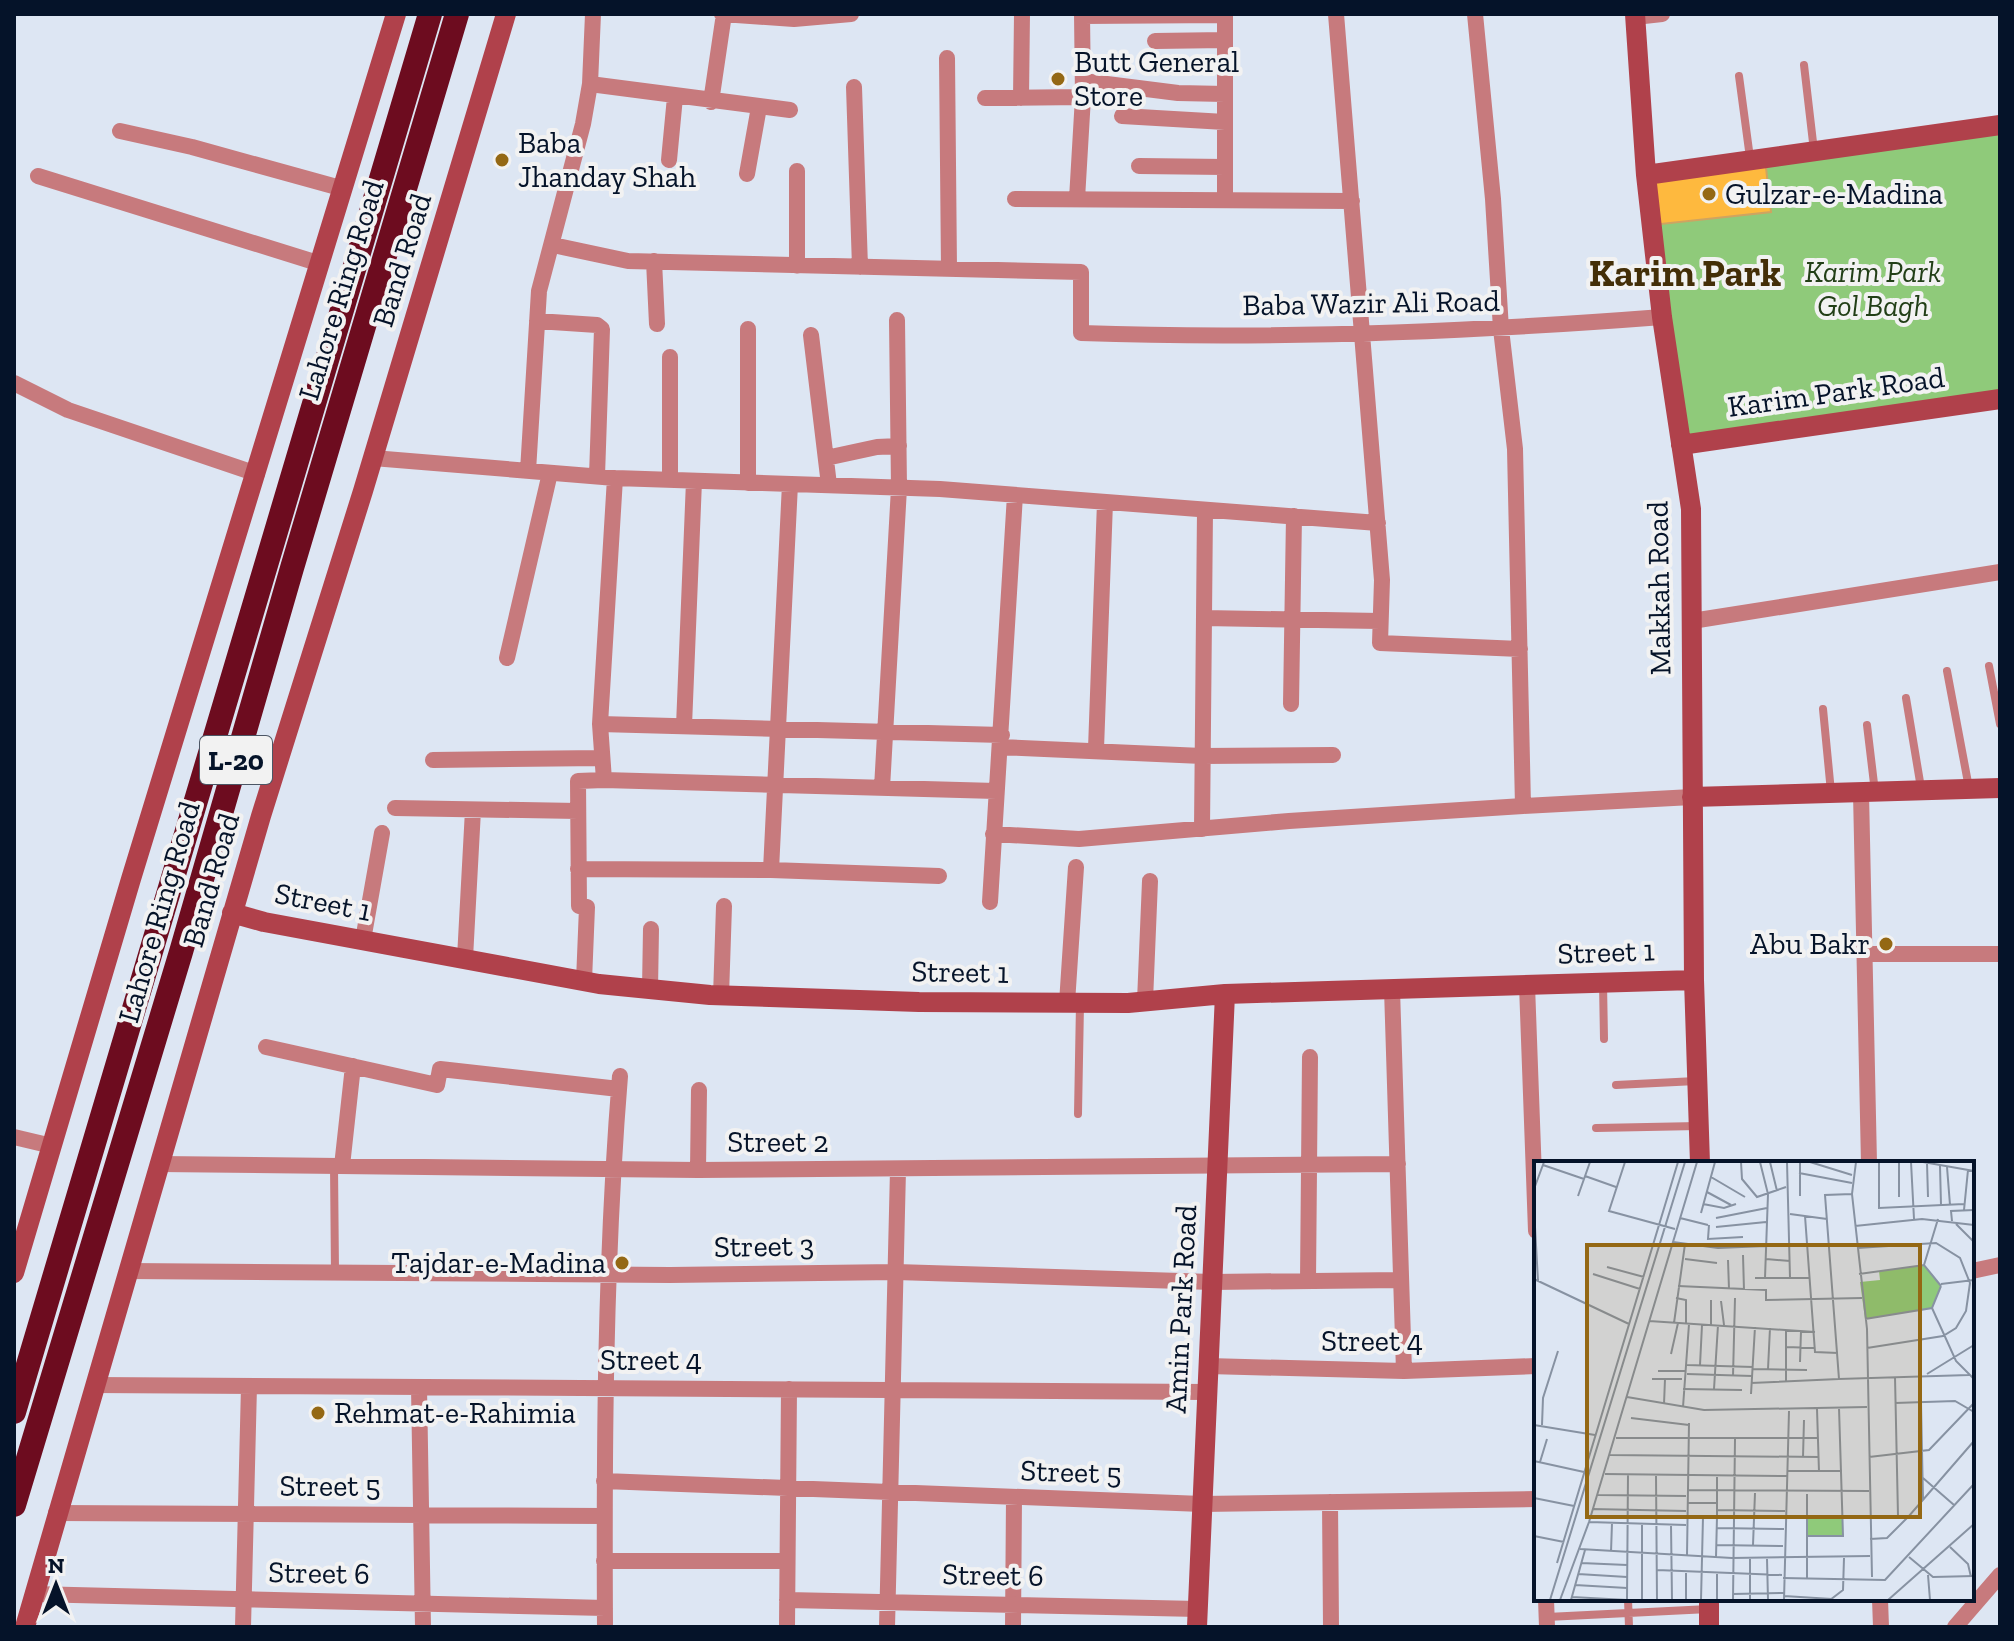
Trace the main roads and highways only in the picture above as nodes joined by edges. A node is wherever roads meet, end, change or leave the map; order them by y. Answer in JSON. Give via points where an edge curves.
{"nodes":[{"id":1,"x":430,"y":14,"type":"edge"},
{"id":2,"x":457,"y":14,"type":"edge"},
{"id":3,"x":14,"y":1412,"type":"edge"},
{"id":4,"x":14,"y":1505,"type":"edge"}],
"edges":[{"from":1,"to":3,"type":"highway","name":"Lahore Ring Road","number":"L-20"},
{"from":2,"to":4,"type":"highway","name":"Lahore Ring Road","number":"L-20"}]}
